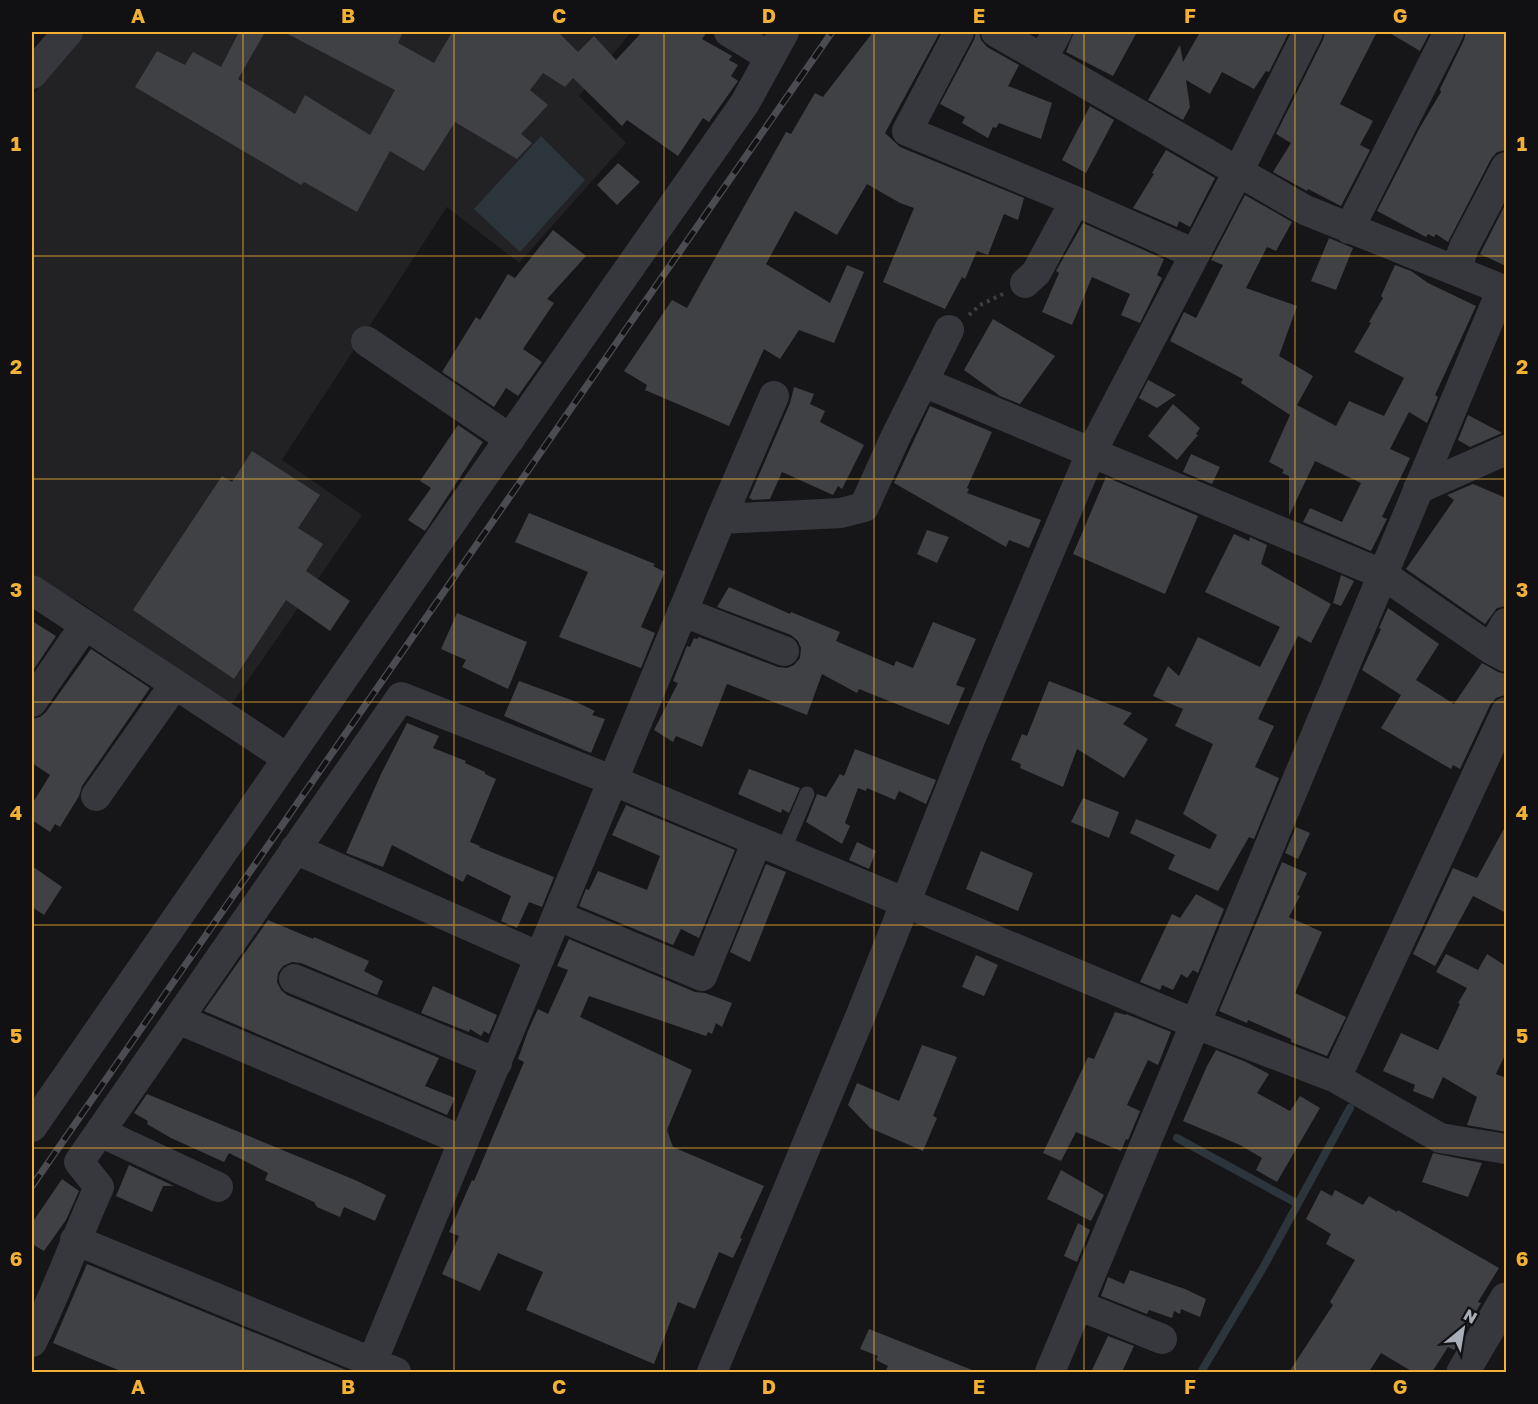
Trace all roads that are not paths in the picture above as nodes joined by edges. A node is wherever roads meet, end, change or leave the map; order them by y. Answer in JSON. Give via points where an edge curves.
{"nodes":[{"id":1,"x":68,"y":32,"type":"edge"},
{"id":2,"x":729,"y":32,"type":"edge"},
{"id":3,"x":784,"y":32,"type":"edge"},
{"id":4,"x":959,"y":32,"type":"edge"},
{"id":5,"x":996,"y":32,"type":"edge"},
{"id":6,"x":1057,"y":32,"type":"edge"},
{"id":7,"x":1308,"y":32,"type":"edge"},
{"id":8,"x":1449,"y":32,"type":"edge"},
{"id":9,"x":770,"y":57,"type":"junction"},
{"id":10,"x":1043,"y":58,"type":"junction"},
{"id":11,"x":32,"y":74,"type":"edge"},
{"id":12,"x":1506,"y":167,"type":"edge"},
{"id":13,"x":1239,"y":170,"type":"junction"},
{"id":14,"x":1076,"y":201,"type":"junction"},
{"id":15,"x":1349,"y":228,"type":"junction"},
{"id":16,"x":1195,"y":254,"type":"junction"},
{"id":17,"x":1456,"y":270,"type":"junction"},
{"id":18,"x":1025,"y":283,"type":"road end"},
{"id":19,"x":1504,"y":290,"type":"edge"},
{"id":20,"x":949,"y":330,"type":"road end"},
{"id":21,"x":366,"y":342,"type":"dead end"},
{"id":22,"x":923,"y":382,"type":"junction"},
{"id":23,"x":774,"y":396,"type":"dead end"},
{"id":24,"x":510,"y":439,"type":"junction"},
{"id":25,"x":1506,"y":450,"type":"edge"},
{"id":26,"x":1091,"y":453,"type":"junction"},
{"id":27,"x":1418,"y":489,"type":"junction"},
{"id":28,"x":721,"y":519,"type":"junction"},
{"id":29,"x":1382,"y":574,"type":"junction"},
{"id":30,"x":32,"y":590,"type":"edge"},
{"id":31,"x":683,"y":612,"type":"junction"},
{"id":32,"x":1506,"y":623,"type":"edge"},
{"id":33,"x":85,"y":625,"type":"junction"},
{"id":34,"x":784,"y":651,"type":"dead end"},
{"id":35,"x":1499,"y":653,"type":"edge"},
{"id":36,"x":175,"y":684,"type":"junction"},
{"id":37,"x":32,"y":702,"type":"edge"},
{"id":38,"x":1506,"y":712,"type":"edge"},
{"id":39,"x":287,"y":758,"type":"junction"},
{"id":40,"x":614,"y":781,"type":"junction"},
{"id":41,"x":807,"y":794,"type":"dead end"},
{"id":42,"x":96,"y":796,"type":"dead end"},
{"id":43,"x":770,"y":846,"type":"junction"},
{"id":44,"x":295,"y":849,"type":"junction"},
{"id":45,"x":906,"y":904,"type":"junction"},
{"id":46,"x":558,"y":916,"type":"junction"},
{"id":47,"x":540,"y":957,"type":"junction"},
{"id":48,"x":294,"y":980,"type":"dead end"},
{"id":49,"x":178,"y":1019,"type":"junction"},
{"id":50,"x":1196,"y":1024,"type":"junction"},
{"id":51,"x":496,"y":1063,"type":"junction"},
{"id":52,"x":1336,"y":1078,"type":"junction"},
{"id":53,"x":33,"y":1122,"type":"edge"},
{"id":54,"x":100,"y":1132,"type":"junction"},
{"id":55,"x":464,"y":1142,"type":"junction"},
{"id":56,"x":1506,"y":1149,"type":"edge"},
{"id":57,"x":218,"y":1187,"type":"dead end"},
{"id":58,"x":75,"y":1240,"type":"junction"},
{"id":59,"x":1506,"y":1299,"type":"edge"},
{"id":60,"x":1078,"y":1305,"type":"junction"},
{"id":61,"x":1162,"y":1339,"type":"dead end"},
{"id":62,"x":32,"y":1342,"type":"edge"},
{"id":63,"x":378,"y":1369,"type":"edge"},
{"id":64,"x":712,"y":1372,"type":"edge"},
{"id":65,"x":1050,"y":1372,"type":"edge"},
{"id":66,"x":1463,"y":1372,"type":"edge"}],
"edges":[{"from":1,"to":11,"type":"street"},
{"from":2,"to":9,"type":"street"},
{"from":3,"to":9,"type":"street"},
{"from":4,"to":14,"type":"street","via":[[907,131]]},
{"from":5,"to":10,"type":"street"},
{"from":6,"to":10,"type":"street"},
{"from":7,"to":13,"type":"street"},
{"from":8,"to":15,"type":"street"},
{"from":9,"to":24,"type":"street","via":[[745,103]]},
{"from":10,"to":13,"type":"street"},
{"from":12,"to":17,"type":"street"},
{"from":13,"to":15,"type":"street","via":[[1305,210]]},
{"from":13,"to":16,"type":"street"},
{"from":14,"to":16,"type":"street"},
{"from":14,"to":18,"type":"street","via":[[1036,273]]},
{"from":15,"to":17,"type":"street"},
{"from":16,"to":26,"type":"street"},
{"from":17,"to":19,"type":"street"},
{"from":19,"to":27,"type":"street"},
{"from":20,"to":22,"type":"street"},
{"from":21,"to":24,"type":"street"},
{"from":22,"to":26,"type":"street"},
{"from":22,"to":28,"type":"street","via":[[864,507],[841,513]]},
{"from":23,"to":28,"type":"street"},
{"from":24,"to":39,"type":"street"},
{"from":25,"to":27,"type":"street"},
{"from":26,"to":29,"type":"street"},
{"from":26,"to":45,"type":"street","via":[[970,740]]},
{"from":27,"to":29,"type":"street"},
{"from":28,"to":31,"type":"street"},
{"from":29,"to":35,"type":"street"},
{"from":29,"to":50,"type":"street"},
{"from":30,"to":33,"type":"street"},
{"from":31,"to":34,"type":"street"},
{"from":31,"to":40,"type":"street"},
{"from":32,"to":35,"type":"street"},
{"from":33,"to":36,"type":"street"},
{"from":33,"to":37,"type":"street"},
{"from":36,"to":39,"type":"street"},
{"from":36,"to":42,"type":"street"},
{"from":38,"to":52,"type":"street"},
{"from":39,"to":53,"type":"street"},
{"from":40,"to":43,"type":"street"},
{"from":40,"to":44,"type":"street","via":[[401,697]]},
{"from":40,"to":46,"type":"street"},
{"from":41,"to":43,"type":"lane"},
{"from":43,"to":45,"type":"street"},
{"from":43,"to":46,"type":"street","via":[[702,976]]},
{"from":44,"to":47,"type":"street"},
{"from":44,"to":49,"type":"street"},
{"from":45,"to":50,"type":"street"},
{"from":45,"to":64,"type":"street"},
{"from":46,"to":47,"type":"street"},
{"from":47,"to":51,"type":"street"},
{"from":48,"to":51,"type":"street"},
{"from":49,"to":54,"type":"street"},
{"from":49,"to":55,"type":"street"},
{"from":50,"to":52,"type":"street"},
{"from":50,"to":60,"type":"street"},
{"from":51,"to":55,"type":"street"},
{"from":52,"to":56,"type":"street","via":[[1440,1138]]},
{"from":54,"to":57,"type":"street"},
{"from":54,"to":58,"type":"street","via":[[79,1162],[99,1188]]},
{"from":55,"to":63,"type":"street"},
{"from":58,"to":62,"type":"street"},
{"from":58,"to":63,"type":"street"},
{"from":59,"to":66,"type":"street"},
{"from":60,"to":61,"type":"street"},
{"from":60,"to":65,"type":"street"}]}
